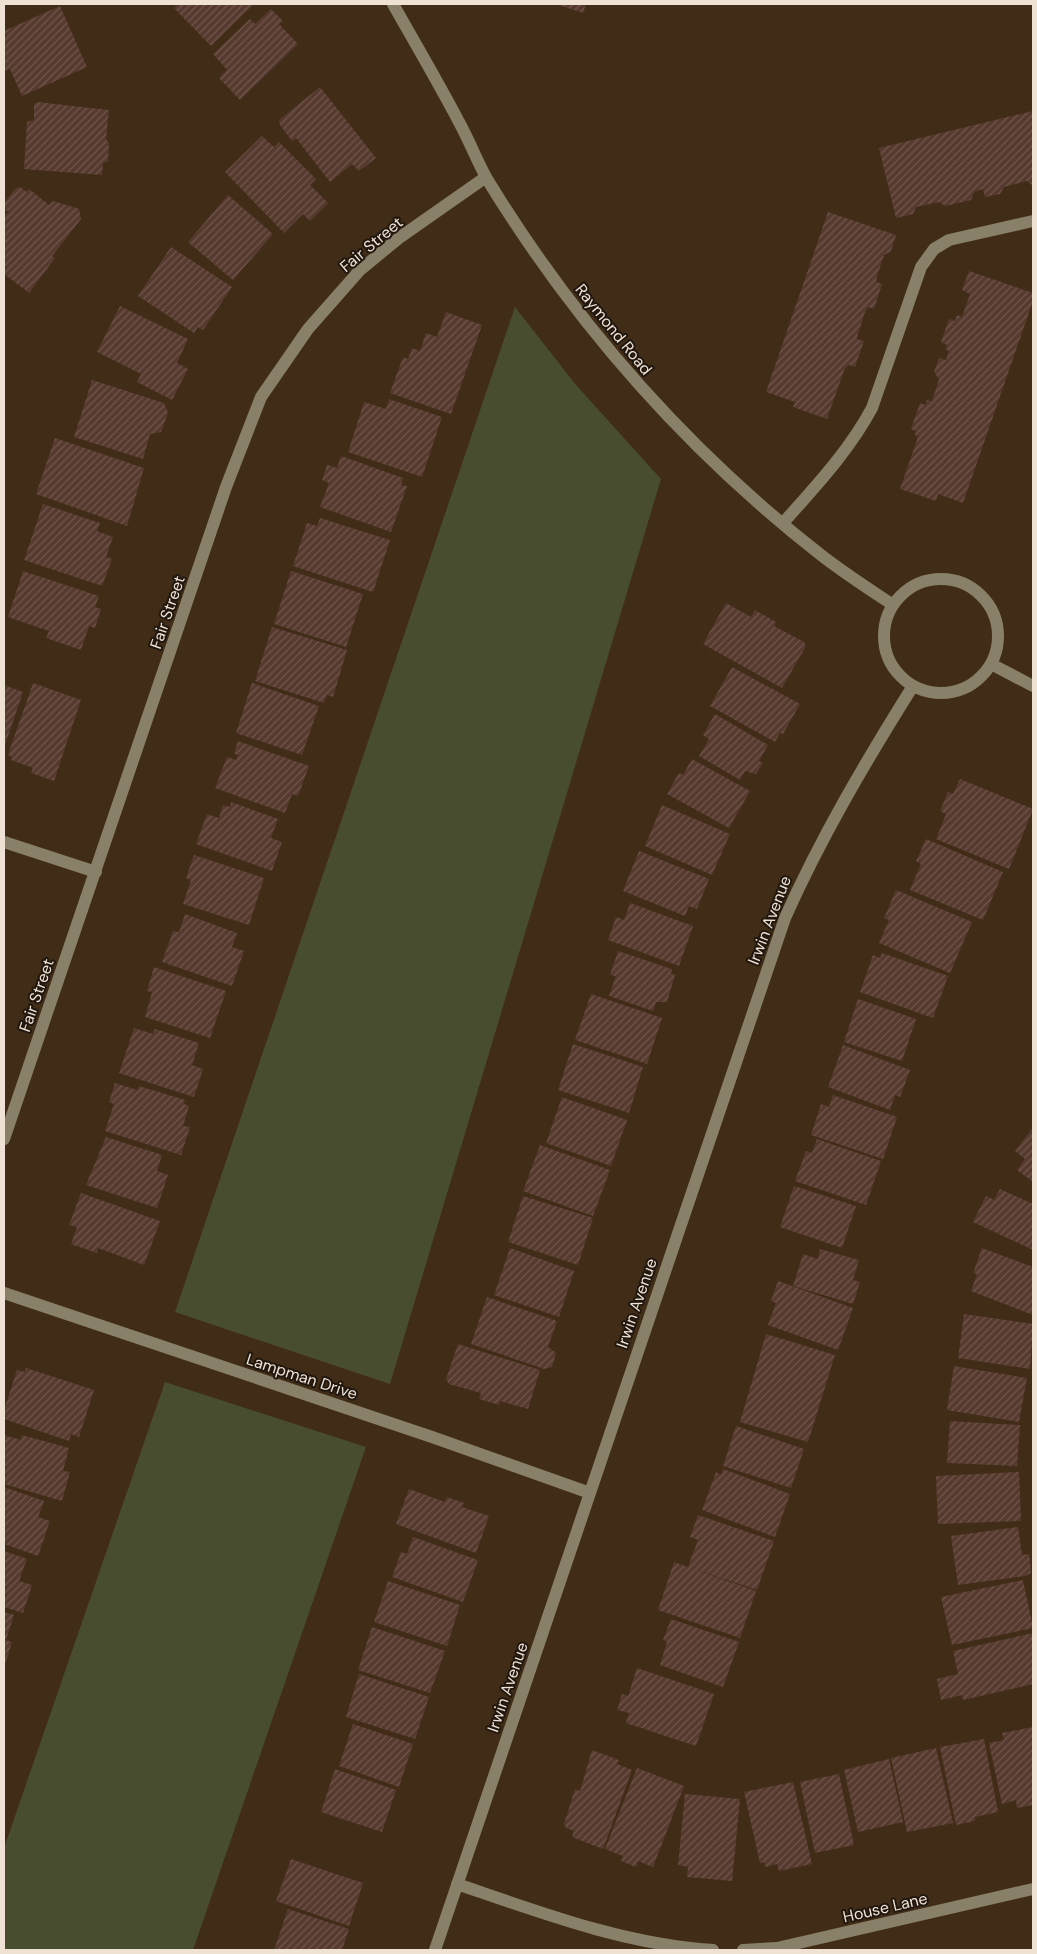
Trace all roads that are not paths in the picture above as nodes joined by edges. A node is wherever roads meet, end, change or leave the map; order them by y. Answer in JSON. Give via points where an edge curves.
{"nodes":[{"id":1,"x":393,"y":4,"type":"edge"},
{"id":2,"x":486,"y":177,"type":"junction"},
{"id":3,"x":1033,"y":221,"type":"edge"},
{"id":4,"x":783,"y":523,"type":"junction"},
{"id":5,"x":893,"y":605,"type":"junction"},
{"id":6,"x":991,"y":664,"type":"junction"},
{"id":7,"x":912,"y":686,"type":"junction"},
{"id":8,"x":1033,"y":686,"type":"edge"},
{"id":9,"x":4,"y":842,"type":"edge"},
{"id":10,"x":96,"y":872,"type":"junction"},
{"id":11,"x":4,"y":1139,"type":"edge"},
{"id":12,"x":4,"y":1293,"type":"edge"},
{"id":13,"x":590,"y":1492,"type":"junction"},
{"id":14,"x":457,"y":1884,"type":"junction"},
{"id":15,"x":1033,"y":1889,"type":"edge"},
{"id":16,"x":435,"y":1950,"type":"edge"},
{"id":17,"x":713,"y":1950,"type":"edge"},
{"id":18,"x":742,"y":1950,"type":"edge"}],
"edges":[{"from":1,"to":2,"type":"street","name":"Raymond Road","via":[[461,124]]},
{"from":2,"to":4,"type":"street","name":"Raymond Road","via":[[533,249],[607,350],[653,401],[743,489]]},
{"from":2,"to":10,"type":"street","name":"Fair Street","via":[[360,270],[308,329],[261,396],[226,487]]},
{"from":3,"to":4,"type":"street","via":[[948,240],[934,249],[921,267],[872,408],[824,477]]},
{"from":4,"to":5,"type":"street","name":"Raymond Road","via":[[821,556]]},
{"from":5,"to":6,"type":"street","via":[[904,592],[919,583],[936,579],[969,585],[983,596],[998,626],[998,643]]},
{"from":5,"to":7,"type":"street","via":[[886,622],[884,641],[888,658],[898,674]]},
{"from":6,"to":7,"type":"street","via":[[983,676],[968,687],[949,693],[930,692]]},
{"from":6,"to":8,"type":"street"},
{"from":7,"to":13,"type":"street","name":"Irwin Avenue","via":[[809,864],[785,918]]},
{"from":9,"to":10,"type":"street"},
{"from":10,"to":11,"type":"street","name":"Fair Street"},
{"from":12,"to":13,"type":"street","name":"Lampman Drive"},
{"from":13,"to":14,"type":"street","name":"Irwin Avenue"},
{"from":14,"to":16,"type":"street","name":"Irwin Avenue"},
{"from":14,"to":17,"type":"street","via":[[585,1926],[686,1949]]},
{"from":15,"to":18,"type":"street","name":"House Lane","via":[[777,1948]]}]}
